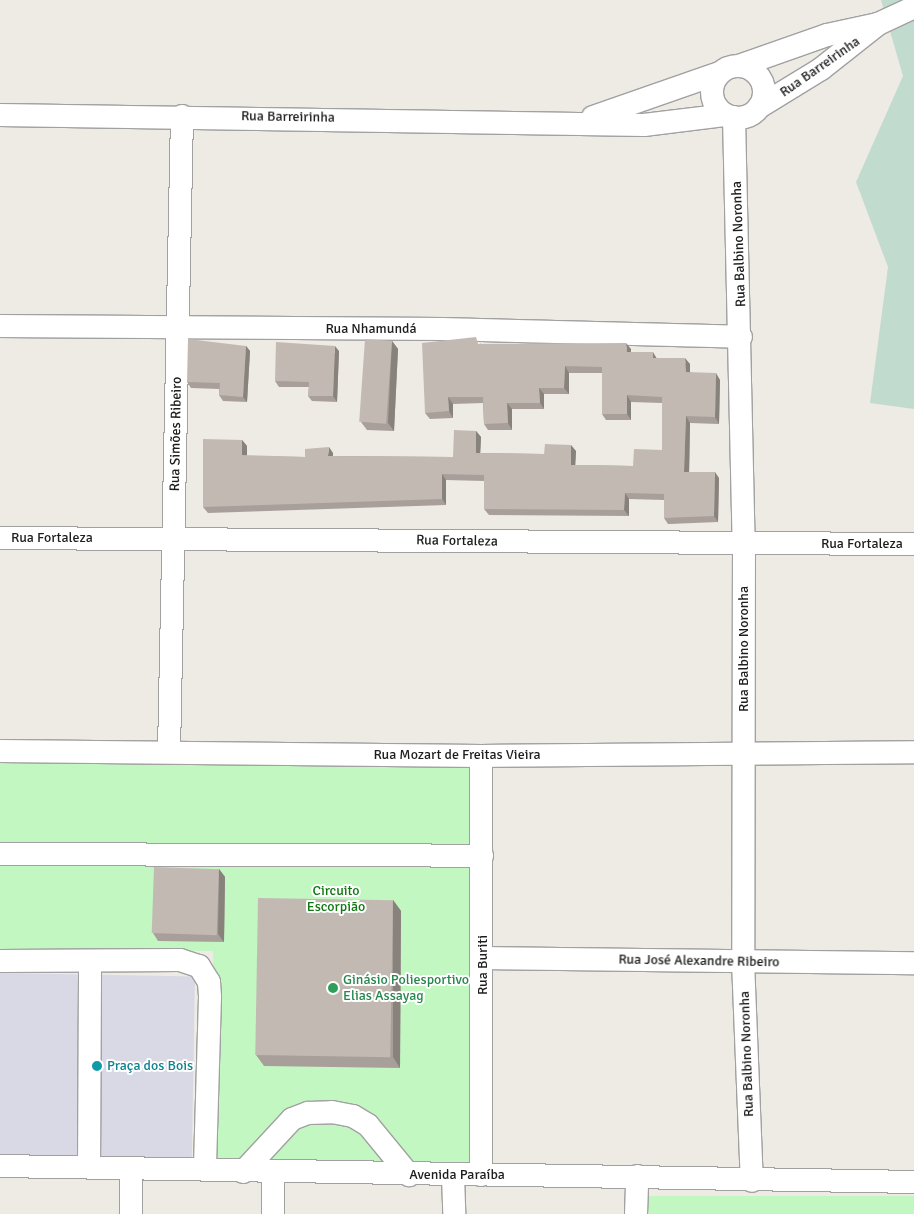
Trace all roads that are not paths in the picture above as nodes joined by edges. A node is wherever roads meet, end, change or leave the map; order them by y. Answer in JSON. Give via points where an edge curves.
{"nodes":[{"id":1,"x":914,"y":6,"type":"edge"},
{"id":2,"x":878,"y":24,"type":"junction"},
{"id":3,"x":729,"y":70,"type":"junction"},
{"id":4,"x":759,"y":107,"type":"junction"},
{"id":5,"x":0,"y":115,"type":"edge"},
{"id":6,"x":182,"y":116,"type":"junction"},
{"id":7,"x":730,"y":116,"type":"junction"},
{"id":8,"x":576,"y":122,"type":"junction"},
{"id":9,"x":0,"y":326,"type":"edge"},
{"id":10,"x":178,"y":328,"type":"junction"},
{"id":11,"x":741,"y":337,"type":"junction"},
{"id":12,"x":0,"y":538,"type":"edge"},
{"id":13,"x":173,"y":538,"type":"junction"},
{"id":14,"x":744,"y":543,"type":"junction"},
{"id":15,"x":914,"y":544,"type":"edge"},
{"id":16,"x":0,"y":750,"type":"edge"},
{"id":17,"x":169,"y":752,"type":"junction"},
{"id":18,"x":914,"y":752,"type":"edge"},
{"id":19,"x":744,"y":754,"type":"junction"},
{"id":20,"x":481,"y":756,"type":"junction"},
{"id":21,"x":0,"y":854,"type":"edge"},
{"id":22,"x":482,"y":856,"type":"junction"},
{"id":23,"x":484,"y":958,"type":"junction"},
{"id":24,"x":0,"y":961,"type":"edge"},
{"id":25,"x":90,"y":962,"type":"junction"},
{"id":26,"x":743,"y":962,"type":"junction"},
{"id":27,"x":914,"y":963,"type":"edge"},
{"id":28,"x":0,"y":1166,"type":"edge"},
{"id":29,"x":89,"y":1167,"type":"junction"},
{"id":30,"x":131,"y":1168,"type":"junction"},
{"id":31,"x":204,"y":1169,"type":"junction"},
{"id":32,"x":243,"y":1172,"type":"junction"},
{"id":33,"x":273,"y":1172,"type":"junction"},
{"id":34,"x":409,"y":1175,"type":"junction"},
{"id":35,"x":481,"y":1175,"type":"junction"},
{"id":36,"x":453,"y":1176,"type":"junction"},
{"id":37,"x":637,"y":1176,"type":"junction"},
{"id":38,"x":752,"y":1180,"type":"junction"},
{"id":39,"x":914,"y":1182,"type":"edge"},
{"id":40,"x":132,"y":1214,"type":"edge"},
{"id":41,"x":273,"y":1214,"type":"edge"},
{"id":42,"x":454,"y":1214,"type":"edge"},
{"id":43,"x":636,"y":1214,"type":"edge"}],
"edges":[{"from":1,"to":2,"type":"street","name":"Rua Barreirinha"},
{"from":2,"to":3,"type":"street","name":"Rua Barreirinha","via":[[811,40]]},
{"from":2,"to":4,"type":"street","name":"Rua Barreirinha","via":[[821,69]]},
{"from":3,"to":4,"type":"street","name":"Rua Barreirinha","via":[[758,76],[763,97]]},
{"from":3,"to":7,"type":"street","via":[[712,91],[718,109]]},
{"from":3,"to":8,"type":"street","name":"Rua Barreirinha"},
{"from":4,"to":7,"type":"street","name":"Rua Barreirinha"},
{"from":5,"to":6,"type":"street","name":"Rua Barreirinha"},
{"from":6,"to":8,"type":"street","name":"Rua Barreirinha"},
{"from":6,"to":10,"type":"street","name":"Rua Simões Ribeiro"},
{"from":7,"to":8,"type":"street","name":"Rua Barreirinha","via":[[674,124]]},
{"from":7,"to":11,"type":"street","name":"Rua Balbino Noronha"},
{"from":9,"to":10,"type":"street","name":"Rua Nhamundá"},
{"from":10,"to":11,"type":"street","name":"Rua Nhamundá"},
{"from":10,"to":13,"type":"street","name":"Rua Simões Ribeiro"},
{"from":11,"to":14,"type":"street","name":"Rua Balbino Noronha"},
{"from":12,"to":13,"type":"street","name":"Rua Fortaleza"},
{"from":13,"to":14,"type":"street","name":"Rua Fortaleza"},
{"from":13,"to":17,"type":"street","name":"Rua Simões Ribeiro"},
{"from":14,"to":15,"type":"street","name":"Rua Fortaleza"},
{"from":14,"to":19,"type":"street","name":"Rua Balbino Noronha"},
{"from":16,"to":17,"type":"street","name":"Rua Mozart de Freitas Vieira"},
{"from":17,"to":20,"type":"street","name":"Rua Mozart de Freitas Vieira"},
{"from":18,"to":19,"type":"street","name":"Rua Mozart de Freitas Vieira"},
{"from":19,"to":20,"type":"street","name":"Rua Mozart de Freitas Vieira"},
{"from":19,"to":26,"type":"street","name":"Rua Balbino Noronha"},
{"from":20,"to":22,"type":"street","name":"Rua Buriti"},
{"from":21,"to":22,"type":"street"},
{"from":22,"to":23,"type":"street","name":"Rua Buriti"},
{"from":23,"to":26,"type":"street","name":"Rua José Alexandre Ribeiro"},
{"from":23,"to":35,"type":"street","name":"Rua Buriti"},
{"from":24,"to":25,"type":"street"},
{"from":25,"to":29,"type":"street"},
{"from":25,"to":31,"type":"street","via":[[189,961],[207,976],[210,1020]]},
{"from":26,"to":27,"type":"street","name":"Rua José Alexandre Ribeiro"},
{"from":26,"to":38,"type":"street","name":"Rua Balbino Noronha"},
{"from":28,"to":29,"type":"street","name":"Avenida Paraíba"},
{"from":29,"to":30,"type":"street","name":"Avenida Paraíba"},
{"from":30,"to":31,"type":"street","name":"Avenida Paraíba"},
{"from":30,"to":40,"type":"street"},
{"from":31,"to":32,"type":"street","name":"Avenida Paraíba"},
{"from":32,"to":33,"type":"street","name":"Avenida Paraíba"},
{"from":32,"to":34,"type":"street","via":[[292,1120],[308,1113],[332,1112],[368,1125]]},
{"from":33,"to":34,"type":"street","name":"Avenida Paraíba"},
{"from":33,"to":41,"type":"street"},
{"from":34,"to":36,"type":"street","name":"Avenida Paraíba"},
{"from":35,"to":36,"type":"street","name":"Avenida Paraíba"},
{"from":35,"to":37,"type":"street","name":"Avenida Paraíba"},
{"from":36,"to":42,"type":"street"},
{"from":37,"to":38,"type":"street","name":"Avenida Paraíba"},
{"from":37,"to":43,"type":"street"},
{"from":38,"to":39,"type":"street","name":"Avenida Paraíba"}]}
